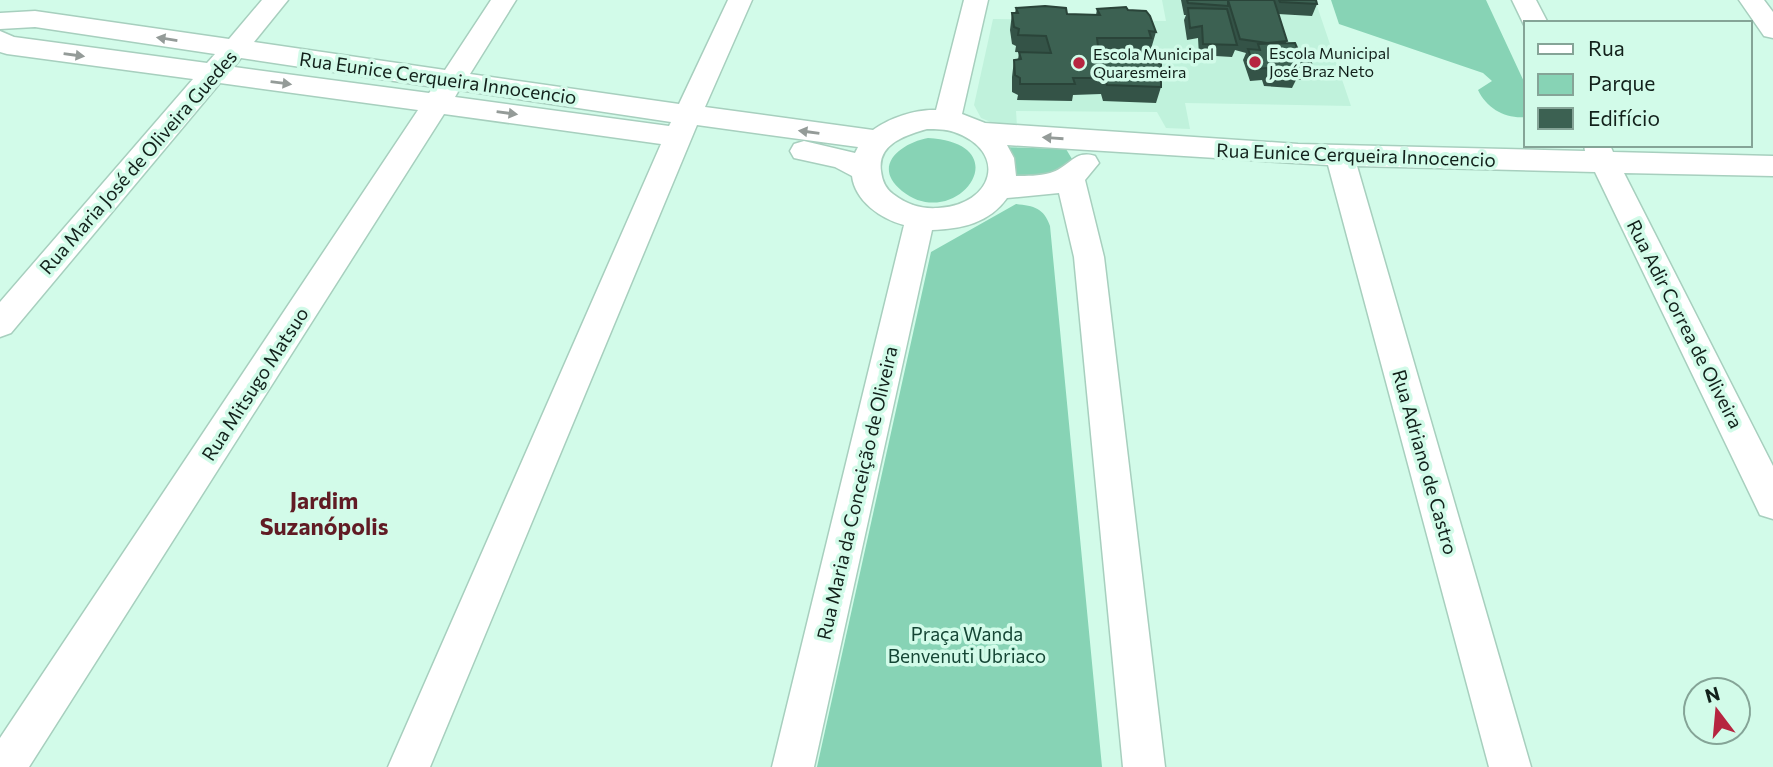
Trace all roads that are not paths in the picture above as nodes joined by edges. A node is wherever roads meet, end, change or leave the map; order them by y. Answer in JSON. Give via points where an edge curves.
{"nodes":[{"id":1,"x":55,"y":0,"type":"edge"},
{"id":2,"x":276,"y":0,"type":"edge"},
{"id":3,"x":504,"y":0,"type":"edge"},
{"id":4,"x":740,"y":0,"type":"edge"},
{"id":5,"x":976,"y":0,"type":"edge"},
{"id":6,"x":1524,"y":0,"type":"edge"},
{"id":7,"x":1751,"y":0,"type":"edge"},
{"id":8,"x":35,"y":19,"type":"junction"},
{"id":9,"x":1534,"y":21,"type":"edge"},
{"id":10,"x":1773,"y":30,"type":"edge"},
{"id":11,"x":2,"y":39,"type":"edge"},
{"id":12,"x":235,"y":50,"type":"junction"},
{"id":13,"x":214,"y":75,"type":"junction"},
{"id":14,"x":445,"y":91,"type":"junction"},
{"id":15,"x":947,"y":120,"type":"junction"},
{"id":16,"x":684,"y":126,"type":"junction"},
{"id":17,"x":981,"y":133,"type":"junction"},
{"id":18,"x":877,"y":140,"type":"junction"},
{"id":19,"x":1170,"y":146,"type":"junction"},
{"id":20,"x":1600,"y":154,"type":"edge"},
{"id":21,"x":1339,"y":156,"type":"junction"},
{"id":22,"x":1773,"y":166,"type":"edge"},
{"id":23,"x":864,"y":169,"type":"junction"},
{"id":24,"x":1070,"y":177,"type":"junction"},
{"id":25,"x":999,"y":188,"type":"junction"},
{"id":26,"x":920,"y":219,"type":"junction"},
{"id":27,"x":0,"y":324,"type":"edge"},
{"id":28,"x":1773,"y":503,"type":"edge"},
{"id":29,"x":5,"y":767,"type":"edge"},
{"id":30,"x":409,"y":767,"type":"edge"},
{"id":31,"x":793,"y":767,"type":"edge"},
{"id":32,"x":1144,"y":767,"type":"edge"},
{"id":33,"x":1510,"y":767,"type":"edge"}],
"edges":[{"from":1,"to":8,"type":"street"},
{"from":2,"to":12,"type":"street","name":"Rua Maria José de Oliveira Guedes"},
{"from":3,"to":14,"type":"street","name":"Rua Mitsugo Matsuo"},
{"from":4,"to":16,"type":"street"},
{"from":5,"to":15,"type":"street"},
{"from":6,"to":9,"type":"street"},
{"from":7,"to":10,"type":"street"},
{"from":8,"to":11,"type":"street"},
{"from":12,"to":8,"type":"street","name":"Rua Eunice Cerqueira Innocencio","one_way":true},
{"from":11,"to":13,"type":"street","name":"Rua Eunice Cerqueira Innocencio","one_way":true},
{"from":12,"to":13,"type":"street","name":"Rua Maria José de Oliveira Guedes"},
{"from":12,"to":14,"type":"street","name":"Rua Eunice Cerqueira Innocencio"},
{"from":13,"to":14,"type":"street","name":"Rua Eunice Cerqueira Innocencio","one_way":true},
{"from":13,"to":27,"type":"street","name":"Rua Maria José de Oliveira Guedes"},
{"from":14,"to":16,"type":"street","name":"Rua Eunice Cerqueira Innocencio"},
{"from":14,"to":29,"type":"street","name":"Rua Mitsugo Matsuo"},
{"from":15,"to":17,"type":"street","name":"Rua Eunice Cerqueira Innocencio"},
{"from":15,"to":18,"type":"street","name":"Rua Eunice Cerqueira Innocencio","via":[[908,122]]},
{"from":18,"to":16,"type":"street","name":"Rua Eunice Cerqueira Innocencio","one_way":true},
{"from":16,"to":23,"type":"street","name":"Rua Eunice Cerqueira Innocencio","via":[[841,158]]},
{"from":16,"to":30,"type":"street"},
{"from":19,"to":17,"type":"street","name":"Rua Eunice Cerqueira Innocencio","one_way":true},
{"from":17,"to":25,"type":"street","via":[[1002,159]]},
{"from":18,"to":23,"type":"street"},
{"from":19,"to":21,"type":"street","name":"Rua Eunice Cerqueira Innocencio"},
{"from":19,"to":24,"type":"street","via":[[1091,159]]},
{"from":20,"to":21,"type":"street","name":"Rua Eunice Cerqueira Innocencio"},
{"from":20,"to":22,"type":"street","name":"Rua Eunice Cerqueira Innocencio"},
{"from":20,"to":28,"type":"street","name":"Rua Adir Correa de Oliveira"},
{"from":21,"to":33,"type":"street","name":"Rua Adriano de Castro"},
{"from":23,"to":26,"type":"street","via":[[869,188],[881,202]]},
{"from":24,"to":25,"type":"street","via":[[1049,185]]},
{"from":24,"to":32,"type":"street","via":[[1089,257]]},
{"from":25,"to":26,"type":"street","via":[[984,206],[965,215]]},
{"from":26,"to":31,"type":"street","name":"Rua Maria da Conceição de Oliveira"}]}
